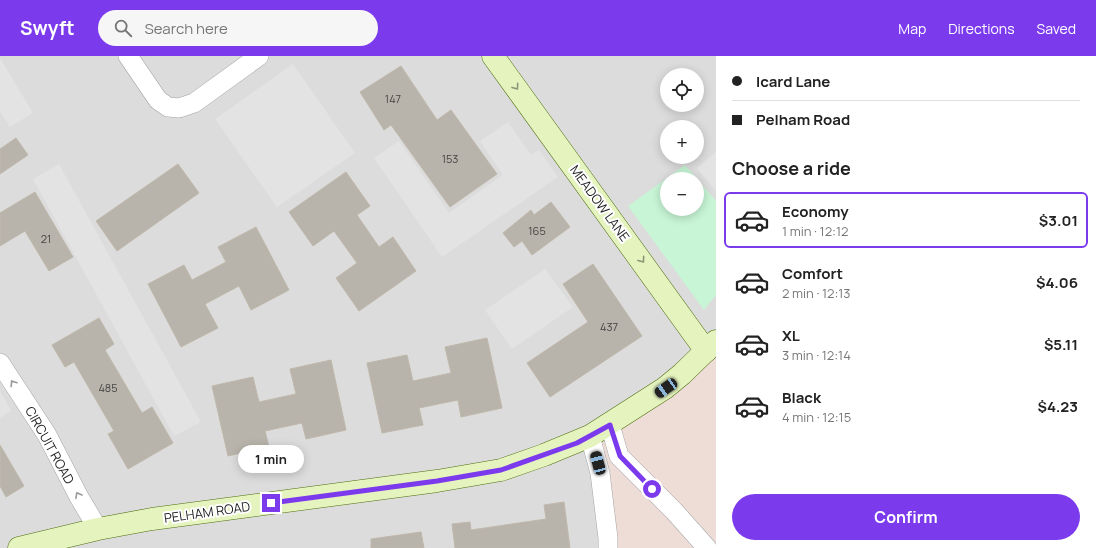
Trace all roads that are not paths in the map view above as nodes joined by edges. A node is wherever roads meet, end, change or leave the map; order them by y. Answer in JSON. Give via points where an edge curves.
{"nodes":[{"id":1,"x":128,"y":56,"type":"edge"},
{"id":2,"x":259,"y":56,"type":"edge"},
{"id":3,"x":493,"y":56,"type":"edge"},
{"id":4,"x":711,"y":346,"type":"edge"},
{"id":5,"x":0,"y":363,"type":"edge"},
{"id":6,"x":610,"y":425,"type":"junction"},
{"id":7,"x":590,"y":436,"type":"junction"},
{"id":8,"x":98,"y":529,"type":"junction"},
{"id":9,"x":19,"y":548,"type":"edge"},
{"id":10,"x":608,"y":548,"type":"edge"},
{"id":11,"x":707,"y":548,"type":"edge"}],
"edges":[{"from":1,"to":2,"type":"street","via":[[158,100],[168,106],[179,108],[194,103]]},
{"from":3,"to":4,"type":"main road","name":"MEADOW LANE","one_way":true},
{"from":4,"to":6,"type":"main road","name":"PELHAM ROAD","via":[[666,388]]},
{"from":8,"to":5,"type":"street","name":"CIRCUIT ROAD","one_way":true,"via":[[47,435]]},
{"from":6,"to":7,"type":"main road","name":"PELHAM ROAD"},
{"from":6,"to":11,"type":"street","via":[[620,456]]},
{"from":7,"to":8,"type":"main road","name":"PELHAM ROAD","via":[[501,470],[152,519]]},
{"from":7,"to":10,"type":"street","via":[[600,473]]},
{"from":8,"to":9,"type":"main road","name":"PELHAM ROAD"}]}
